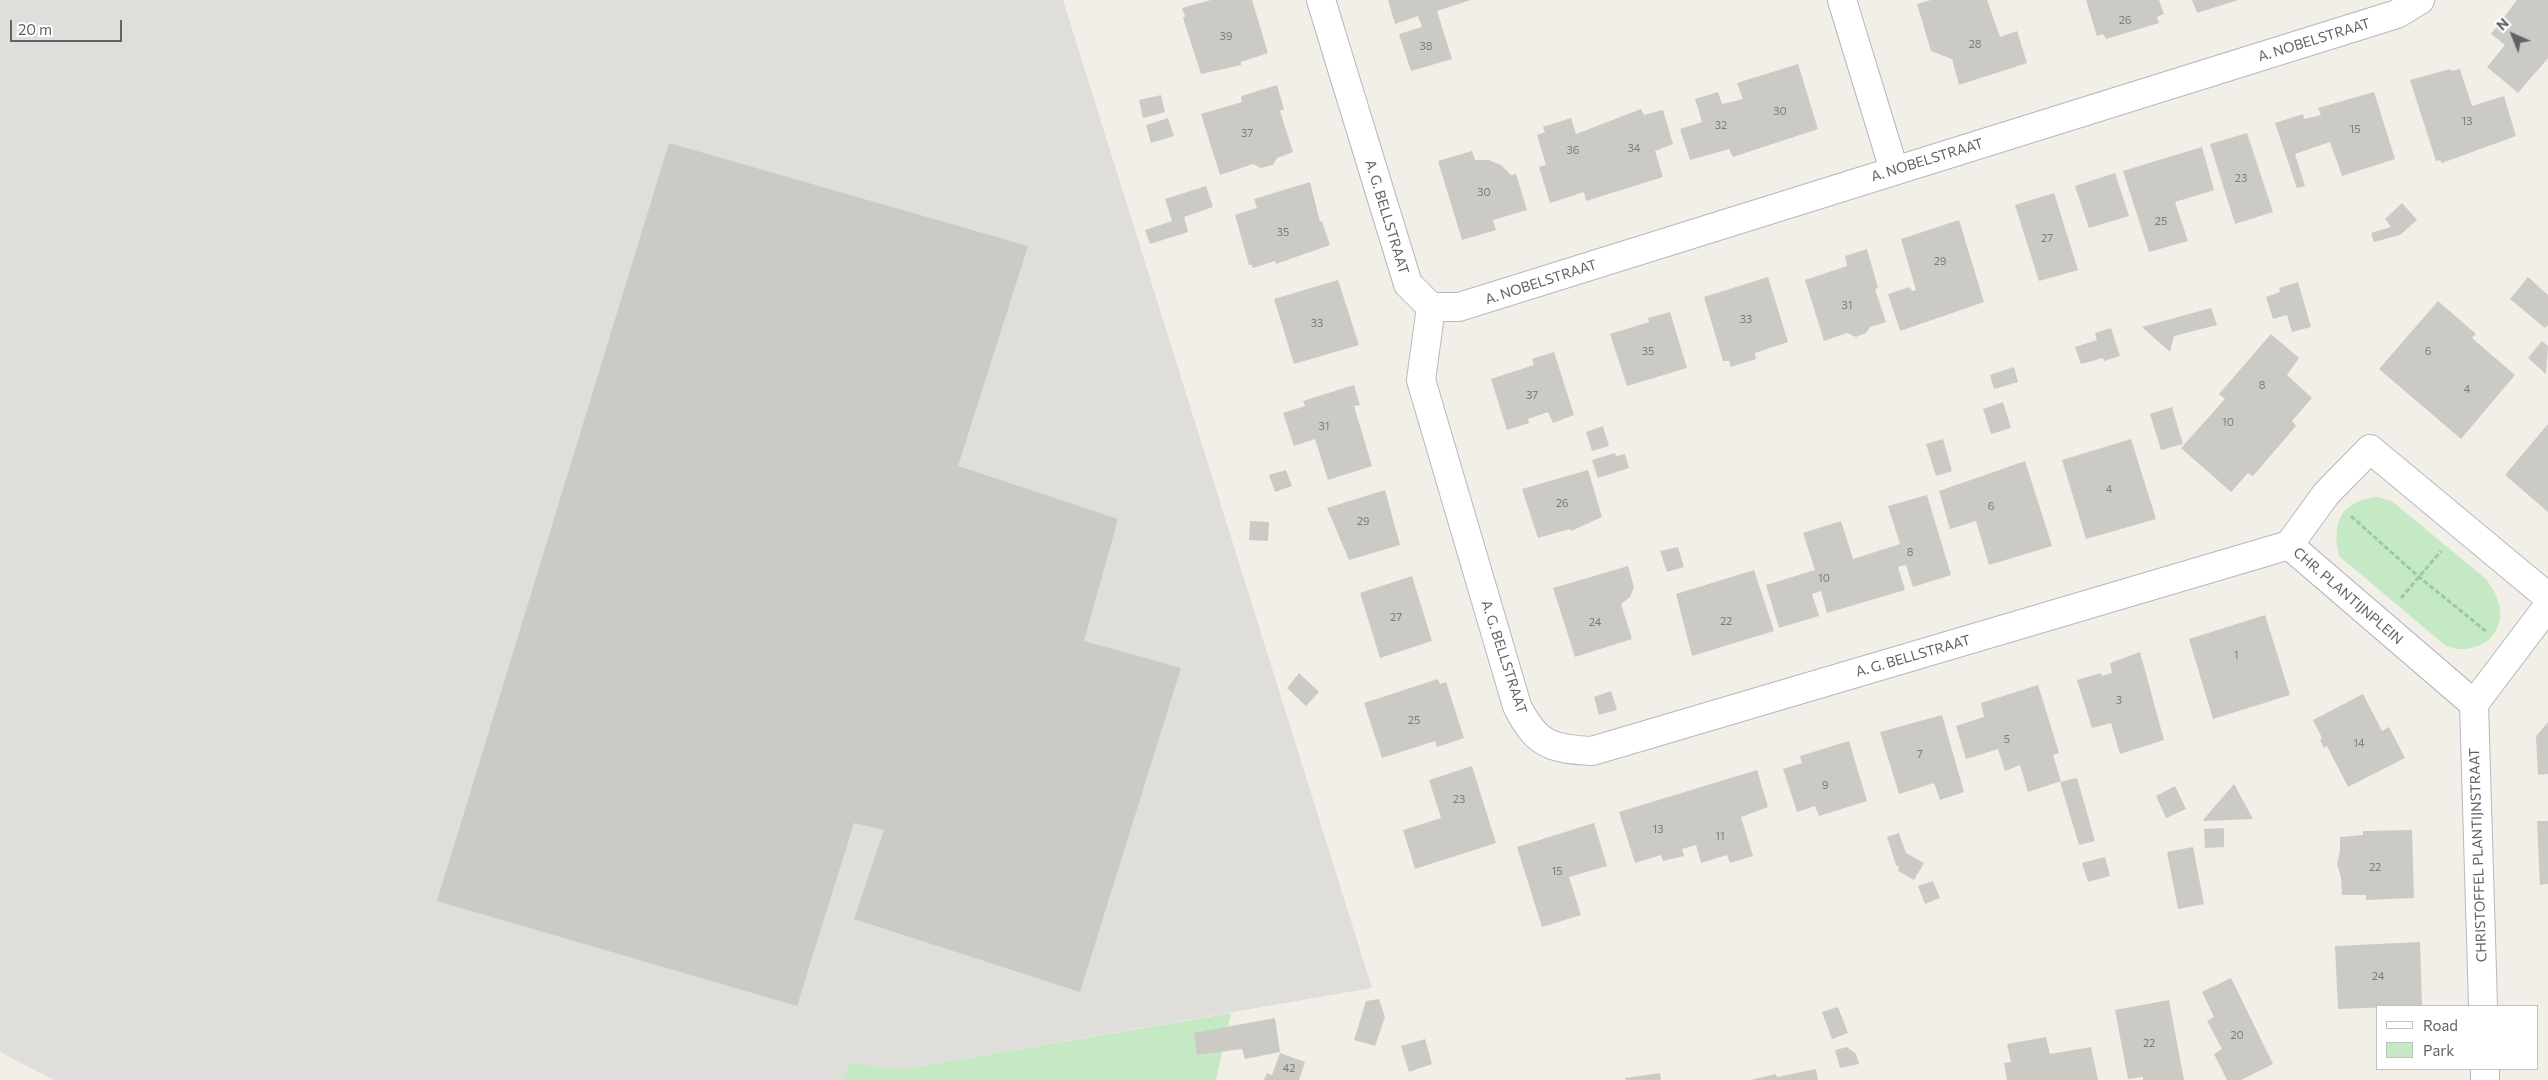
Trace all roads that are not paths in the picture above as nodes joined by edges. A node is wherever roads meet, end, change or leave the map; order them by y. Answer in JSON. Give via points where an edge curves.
{"nodes":[{"id":1,"x":1321,"y":0,"type":"edge"},
{"id":2,"x":1842,"y":0,"type":"edge"},
{"id":3,"x":2420,"y":0,"type":"edge"},
{"id":4,"x":1894,"y":170,"type":"junction"},
{"id":5,"x":1431,"y":308,"type":"junction"},
{"id":6,"x":2289,"y":545,"type":"junction"},
{"id":7,"x":2548,"y":597,"type":"edge"},
{"id":8,"x":2548,"y":606,"type":"edge"},
{"id":9,"x":2474,"y":704,"type":"junction"},
{"id":10,"x":2483,"y":1005,"type":"edge"}],
"edges":[{"from":1,"to":5,"type":"street","name":"A. G. BELLSTRAAT","via":[[1408,284]]},
{"from":2,"to":4,"type":"street"},
{"from":3,"to":4,"type":"street","name":"A. NOBELSTRAAT","via":[[2397,14]]},
{"from":4,"to":5,"type":"street","name":"A. NOBELSTRAAT","via":[[1459,307]]},
{"from":5,"to":6,"type":"street","name":"A. G. BELLSTRAAT","via":[[1421,380],[1517,706],[1527,727],[1540,739],[1565,750],[1592,751]]},
{"from":6,"to":7,"type":"street","name":"CHR. PLANTIJNPLEIN","via":[[2326,494],[2370,449]]},
{"from":6,"to":9,"type":"street","name":"CHR. PLANTIJNPLEIN"},
{"from":8,"to":9,"type":"street"},
{"from":9,"to":10,"type":"street","name":"CHRISTOFFEL PLANTIJNSTRAAT"}]}
